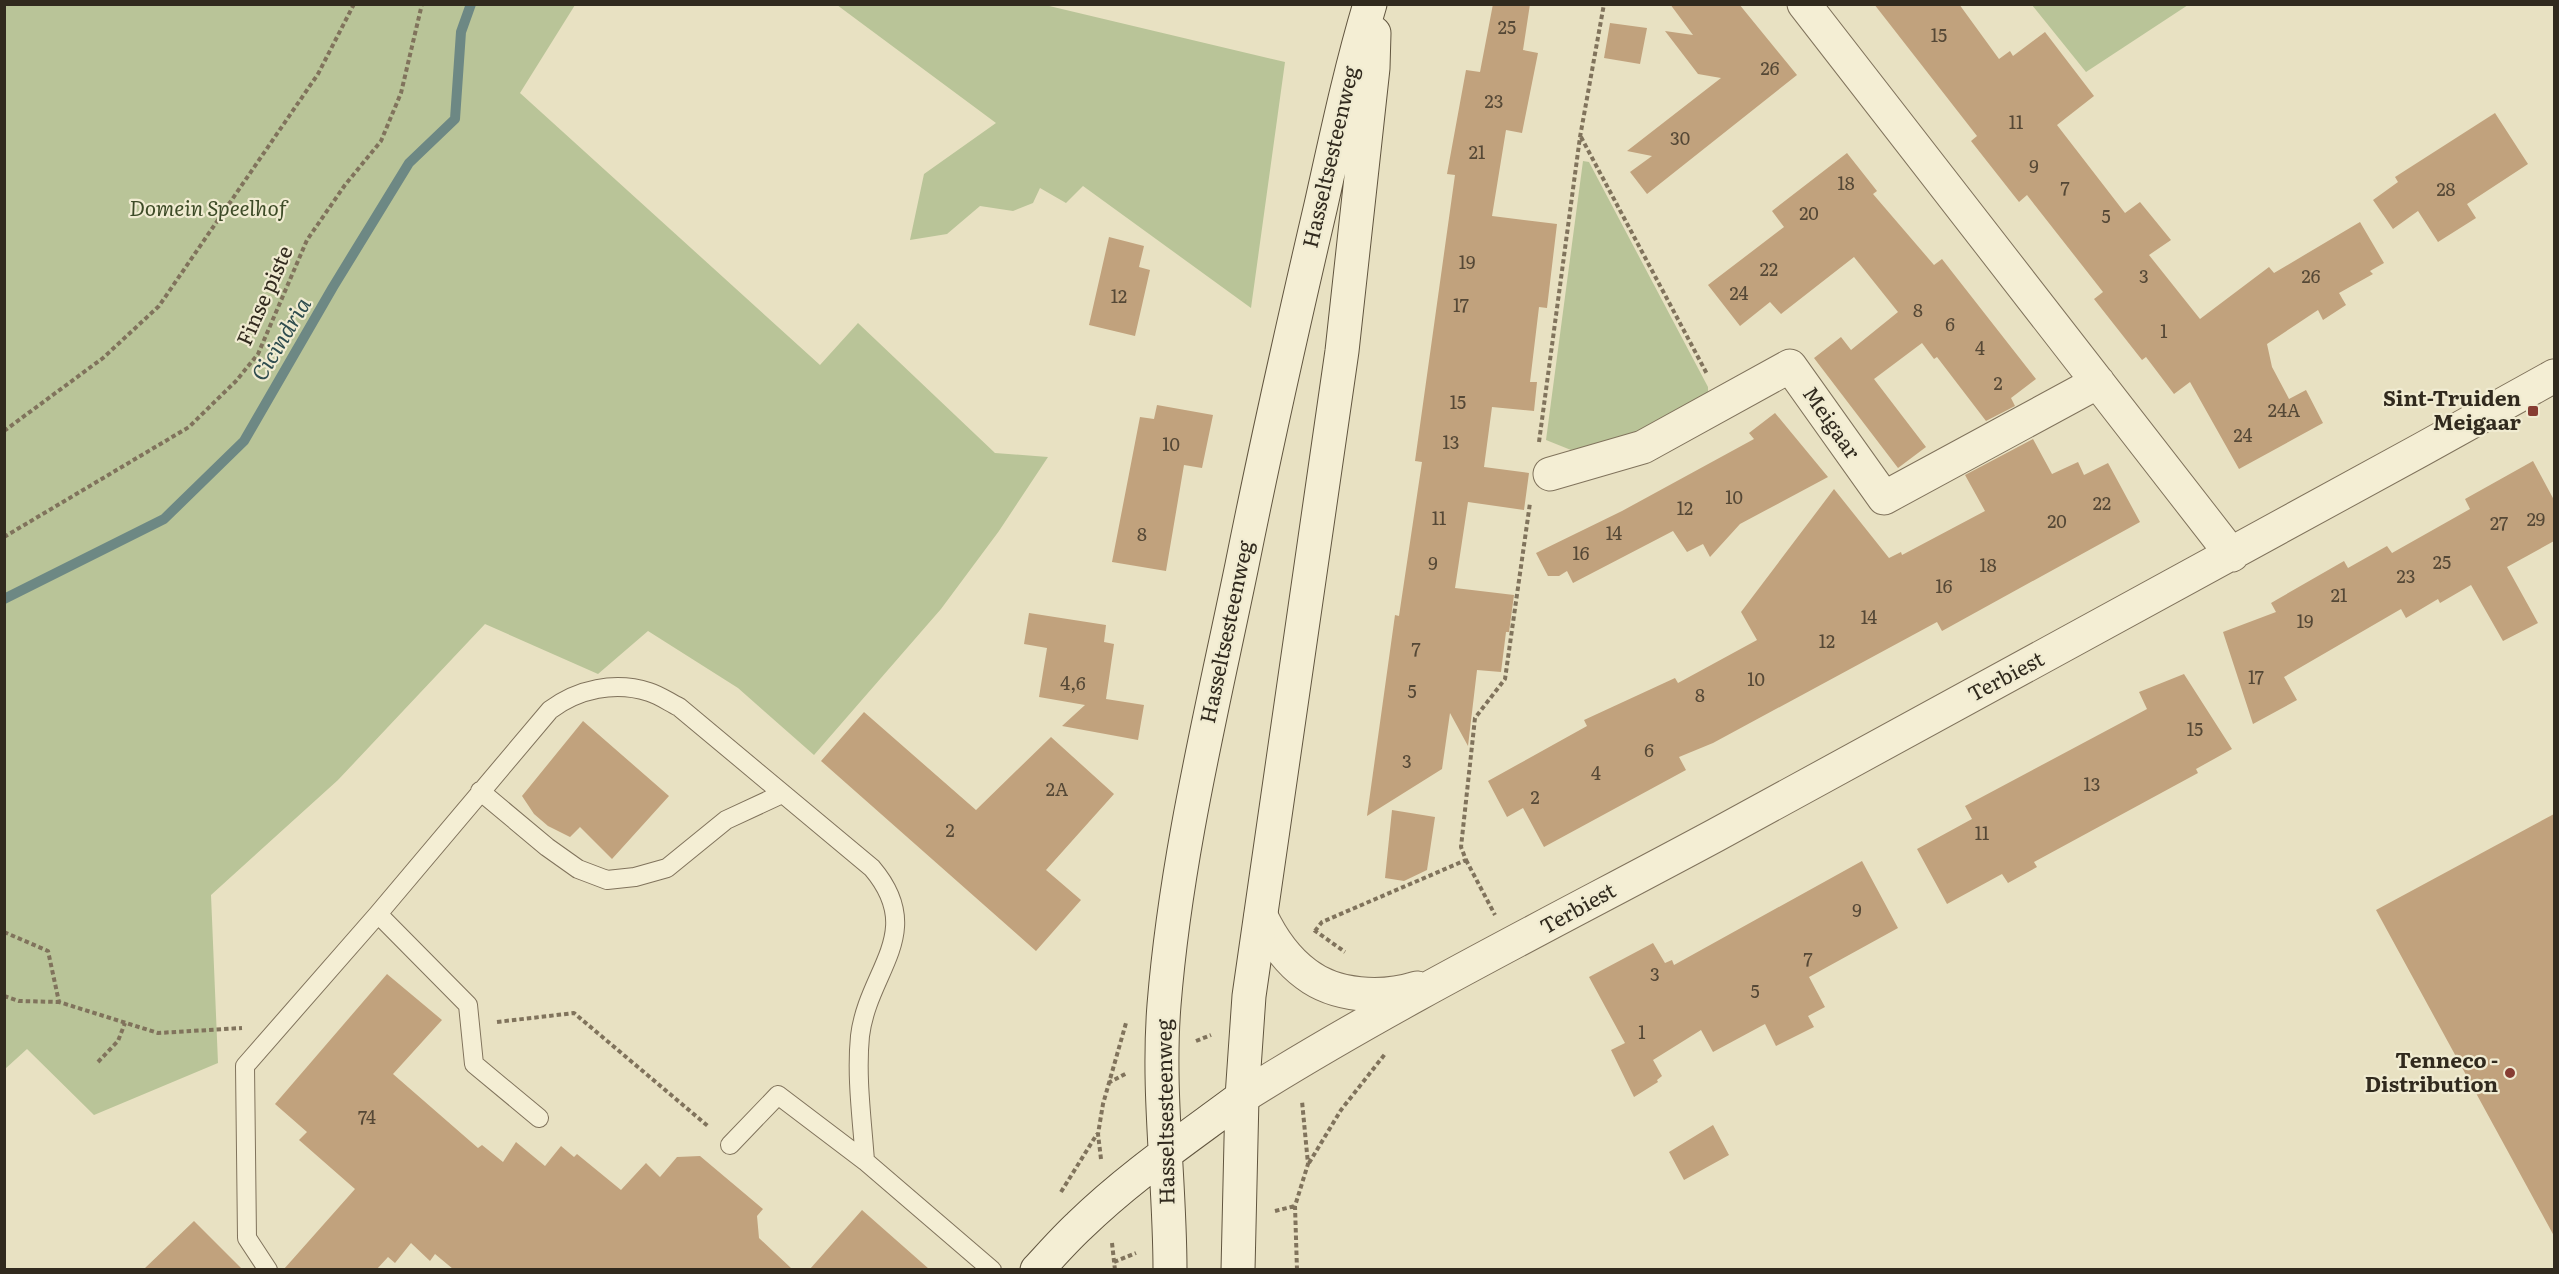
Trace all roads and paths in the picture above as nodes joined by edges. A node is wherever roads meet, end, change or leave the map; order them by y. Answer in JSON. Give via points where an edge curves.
{"nodes":[{"id":1,"x":354,"y":4,"type":"edge"},
{"id":2,"x":422,"y":4,"type":"edge"},
{"id":3,"x":1370,"y":4,"type":"edge"},
{"id":4,"x":1375,"y":4,"type":"edge"},
{"id":5,"x":1604,"y":4,"type":"edge"},
{"id":6,"x":1804,"y":4,"type":"edge"},
{"id":7,"x":1580,"y":137,"type":"junction"},
{"id":8,"x":2554,"y":376,"type":"edge"},
{"id":9,"x":2098,"y":382,"type":"junction"},
{"id":10,"x":1723,"y":403,"type":"junction"},
{"id":11,"x":4,"y":431,"type":"edge"},
{"id":12,"x":1540,"y":473,"type":"junction"},
{"id":13,"x":4,"y":537,"type":"edge"},
{"id":14,"x":2232,"y":555,"type":"junction"},
{"id":15,"x":480,"y":791,"type":"junction"},
{"id":16,"x":782,"y":794,"type":"junction"},
{"id":17,"x":1466,"y":860,"type":"junction"},
{"id":18,"x":378,"y":914,"type":"junction"},
{"id":19,"x":1261,"y":916,"type":"junction"},
{"id":20,"x":1309,"y":925,"type":"dead end"},
{"id":21,"x":1315,"y":930,"type":"junction"},
{"id":22,"x":4,"y":932,"type":"edge"},
{"id":23,"x":1510,"y":946,"type":"junction"},
{"id":24,"x":1346,"y":953,"type":"dead end"},
{"id":25,"x":1455,"y":975,"type":"junction"},
{"id":26,"x":4,"y":996,"type":"edge"},
{"id":27,"x":59,"y":1002,"type":"junction"},
{"id":28,"x":1247,"y":1019,"type":"junction"},
{"id":29,"x":125,"y":1023,"type":"junction"},
{"id":30,"x":470,"y":1025,"type":"junction"},
{"id":31,"x":244,"y":1028,"type":"dead end"},
{"id":32,"x":1394,"y":1047,"type":"dead end"},
{"id":33,"x":1161,"y":1056,"type":"junction"},
{"id":34,"x":98,"y":1062,"type":"dead end"},
{"id":35,"x":1298,"y":1062,"type":"junction"},
{"id":36,"x":1108,"y":1083,"type":"dead end"},
{"id":37,"x":1242,"y":1097,"type":"junction"},
{"id":38,"x":539,"y":1118,"type":"dead end"},
{"id":39,"x":730,"y":1145,"type":"joint"},
{"id":40,"x":1165,"y":1154,"type":"junction"},
{"id":41,"x":865,"y":1161,"type":"junction"},
{"id":42,"x":1308,"y":1164,"type":"junction"},
{"id":43,"x":1114,"y":1262,"type":"dead end"},
{"id":44,"x":268,"y":1269,"type":"edge"},
{"id":45,"x":993,"y":1269,"type":"edge"},
{"id":46,"x":1037,"y":1269,"type":"edge"},
{"id":47,"x":1115,"y":1269,"type":"edge"},
{"id":48,"x":1170,"y":1269,"type":"edge"},
{"id":49,"x":1238,"y":1269,"type":"edge"},
{"id":50,"x":1297,"y":1269,"type":"edge"}],
"edges":[{"from":1,"to":11,"type":"path","via":[[318,74],[159,306],[103,358]]},
{"from":2,"to":13,"type":"path","name":"Finse piste","via":[[401,93],[381,141],[306,240],[258,354],[189,428]]},
{"from":3,"to":33,"type":"street","name":"Hasseltsesteenweg","via":[[1352,63],[1275,399],[1212,700],[1182,865]]},
{"from":4,"to":19,"type":"street","name":"Hasseltsesteenweg","via":[[1373,68],[1342,351]]},
{"from":5,"to":7,"type":"path"},
{"from":6,"to":9,"type":"street"},
{"from":7,"to":10,"type":"path"},
{"from":7,"to":12,"type":"path"},
{"from":8,"to":14,"type":"street","name":"Terbiest"},
{"from":9,"to":10,"type":"street","name":"Meigaar","via":[[1884,498],[1790,366]]},
{"from":9,"to":14,"type":"street"},
{"from":10,"to":12,"type":"street","name":"Meigaar","via":[[1643,447]]},
{"from":12,"to":17,"type":"path","via":[[1505,679],[1475,718],[1461,847]]},
{"from":14,"to":23,"type":"street","name":"Terbiest"},
{"from":15,"to":16,"type":"lane","via":[[578,869],[607,880],[667,868],[726,820]]},
{"from":15,"to":16,"type":"lane","via":[[550,710],[567,697],[610,686],[651,692],[679,707]]},
{"from":15,"to":18,"type":"lane"},
{"from":16,"to":41,"type":"lane","via":[[872,868],[894,901],[891,952],[872,995],[861,1034],[858,1073]]},
{"from":17,"to":21,"type":"path","via":[[1322,921]]},
{"from":17,"to":23,"type":"path"},
{"from":18,"to":30,"type":"lane","via":[[468,1005]]},
{"from":18,"to":44,"type":"lane","via":[[245,1066],[247,1238]]},
{"from":19,"to":25,"type":"street","name":"Terbiest","via":[[1271,936],[1306,974],[1330,987],[1384,996]]},
{"from":19,"to":28,"type":"street","name":"Hasseltsesteenweg"},
{"from":20,"to":21,"type":"path"},
{"from":21,"to":24,"type":"path"},
{"from":22,"to":27,"type":"path","via":[[48,951]]},
{"from":23,"to":25,"type":"street","name":"Terbiest"},
{"from":25,"to":35,"type":"street","name":"Terbiest"},
{"from":26,"to":27,"type":"path","via":[[19,1001]]},
{"from":27,"to":29,"type":"path"},
{"from":28,"to":33,"type":"path"},
{"from":28,"to":37,"type":"street","name":"Hasseltsesteenweg"},
{"from":29,"to":31,"type":"path","via":[[158,1033]]},
{"from":29,"to":34,"type":"path","via":[[118,1041]]},
{"from":30,"to":38,"type":"lane","via":[[474,1064]]},
{"from":30,"to":39,"type":"path","via":[[574,1013]]},
{"from":32,"to":42,"type":"path","via":[[1341,1110]]},
{"from":33,"to":36,"type":"path"},
{"from":33,"to":40,"type":"street","name":"Hasseltsesteenweg"},
{"from":35,"to":37,"type":"street","name":"Terbiest"},
{"from":35,"to":42,"type":"path"},
{"from":37,"to":40,"type":"street","name":"Terbiest"},
{"from":37,"to":49,"type":"street","name":"Hasseltsesteenweg"},
{"from":39,"to":41,"type":"lane","via":[[778,1095]]},
{"from":40,"to":46,"type":"street","name":"Terbiest","via":[[1080,1225]]},
{"from":40,"to":48,"type":"street","name":"Hasseltsesteenweg"},
{"from":41,"to":45,"type":"lane"},
{"from":42,"to":50,"type":"path","via":[[1295,1206]]},
{"from":43,"to":47,"type":"path"}]}
